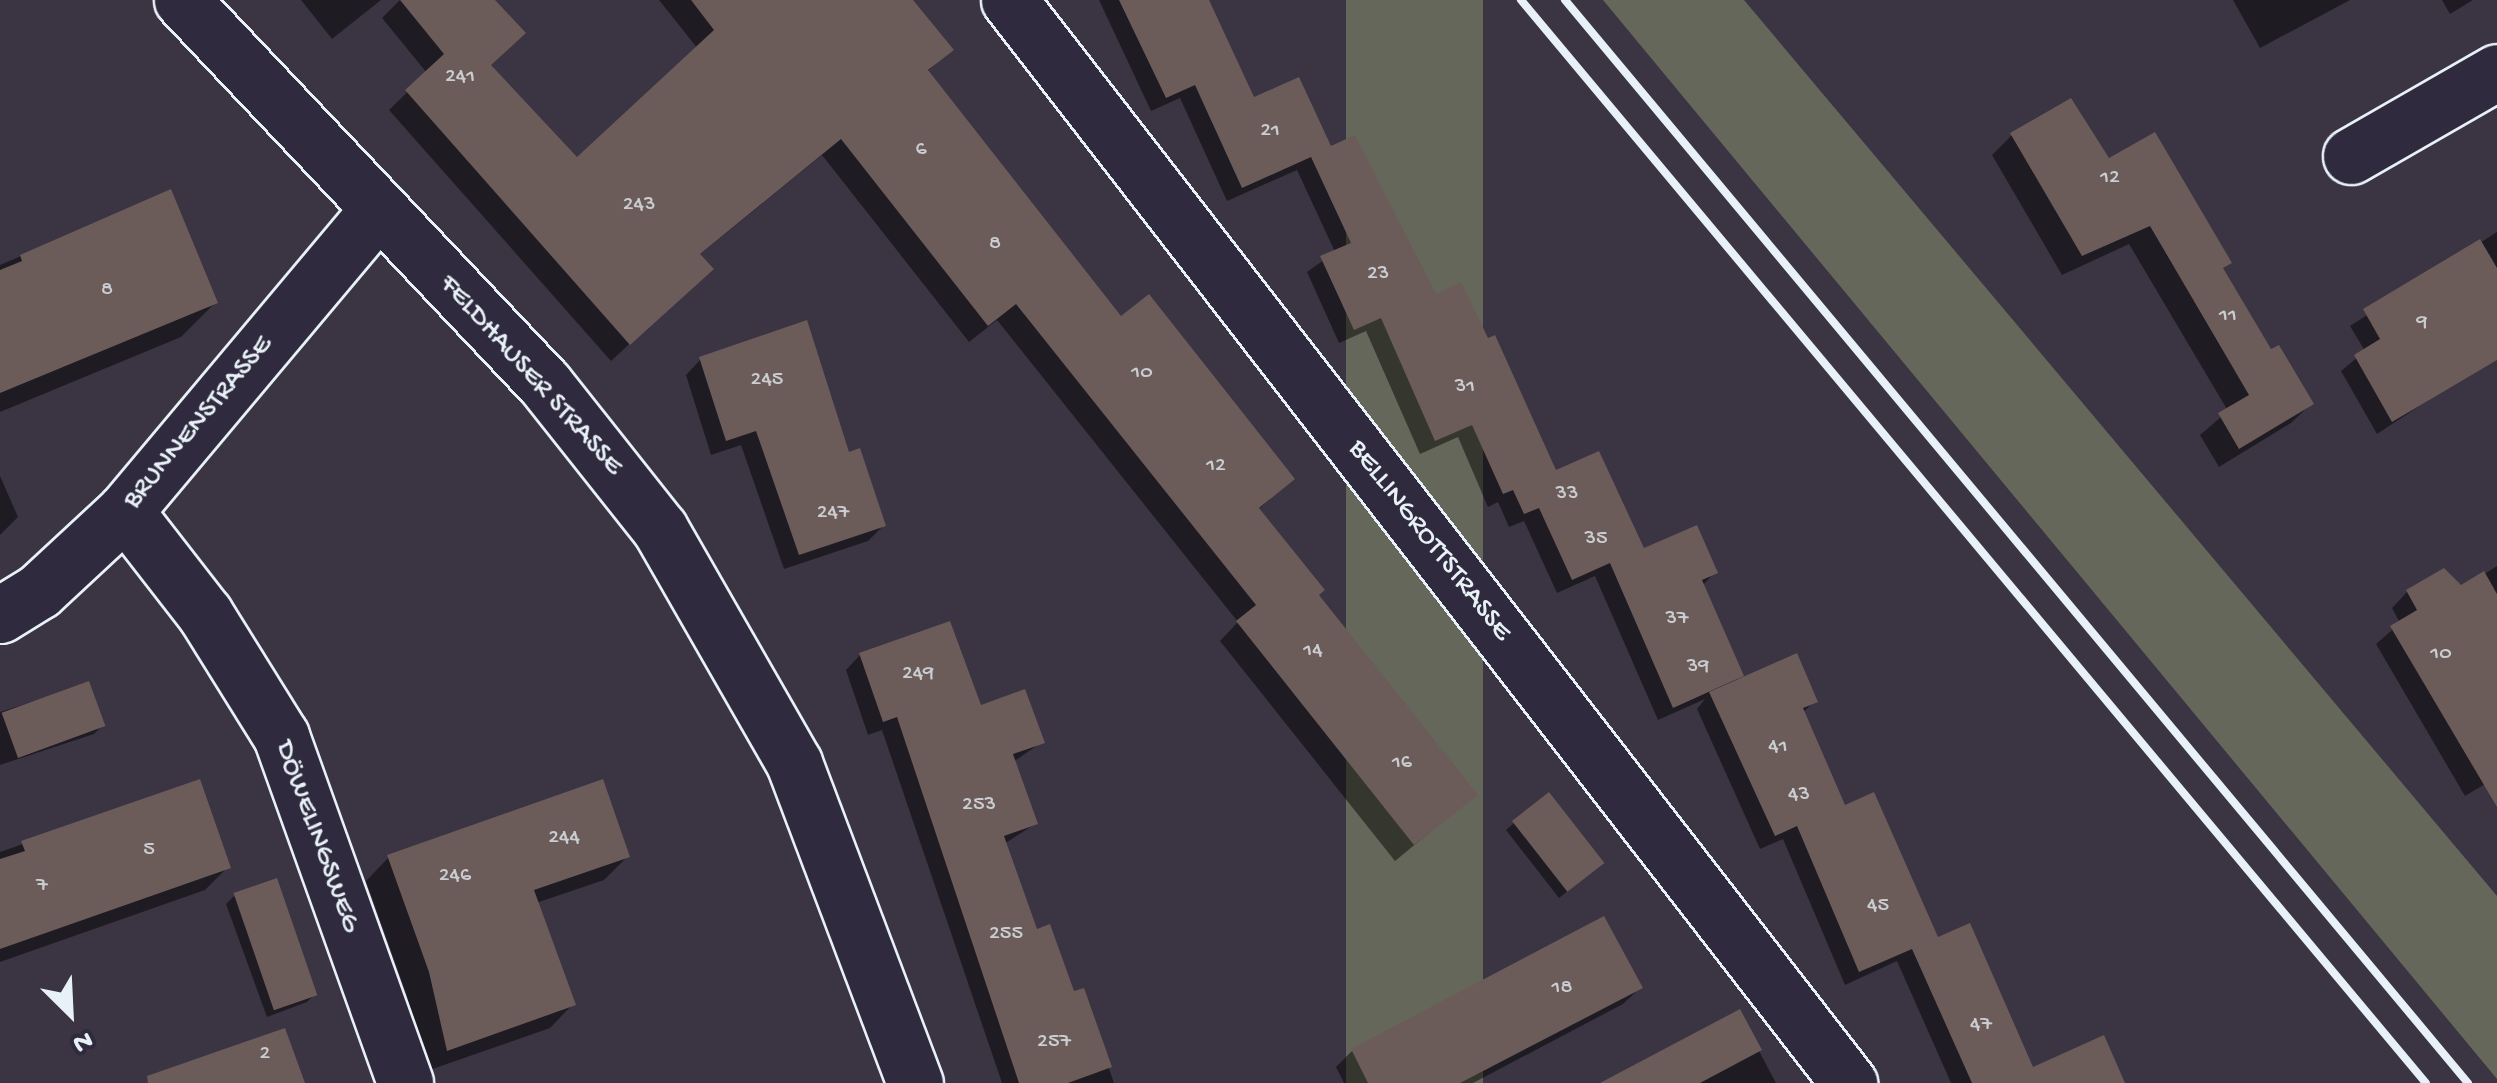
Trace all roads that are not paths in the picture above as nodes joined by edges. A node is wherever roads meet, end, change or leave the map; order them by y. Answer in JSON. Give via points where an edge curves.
{"nodes":[{"id":1,"x":182,"y":0,"type":"edge"},
{"id":2,"x":1009,"y":0,"type":"edge"},
{"id":3,"x":2497,"y":72,"type":"edge"},
{"id":4,"x":2351,"y":156,"type":"dead end"},
{"id":5,"x":378,"y":210,"type":"junction"},
{"id":6,"x":125,"y":511,"type":"junction"},
{"id":7,"x":0,"y":615,"type":"edge"},
{"id":8,"x":405,"y":1083,"type":"edge"},
{"id":9,"x":915,"y":1083,"type":"edge"},
{"id":10,"x":1848,"y":1083,"type":"edge"}],
"edges":[{"from":1,"to":5,"type":"street","name":"FELDHAUSER STRASSE"},
{"from":2,"to":10,"type":"street","name":"BELLINGROTTSTRASSE"},
{"from":3,"to":4,"type":"street"},
{"from":5,"to":6,"type":"street","name":"BRUNNENSTRASSE"},
{"from":5,"to":9,"type":"street","name":"FELDHAUSER STRASSE","via":[[605,454],[711,608],[830,844]]},
{"from":6,"to":7,"type":"street","name":"BRUNNENSTRASSE","via":[[39,591]]},
{"from":6,"to":8,"type":"street","name":"DÖWELINGSWEG","via":[[205,614],[281,736]]}]}
